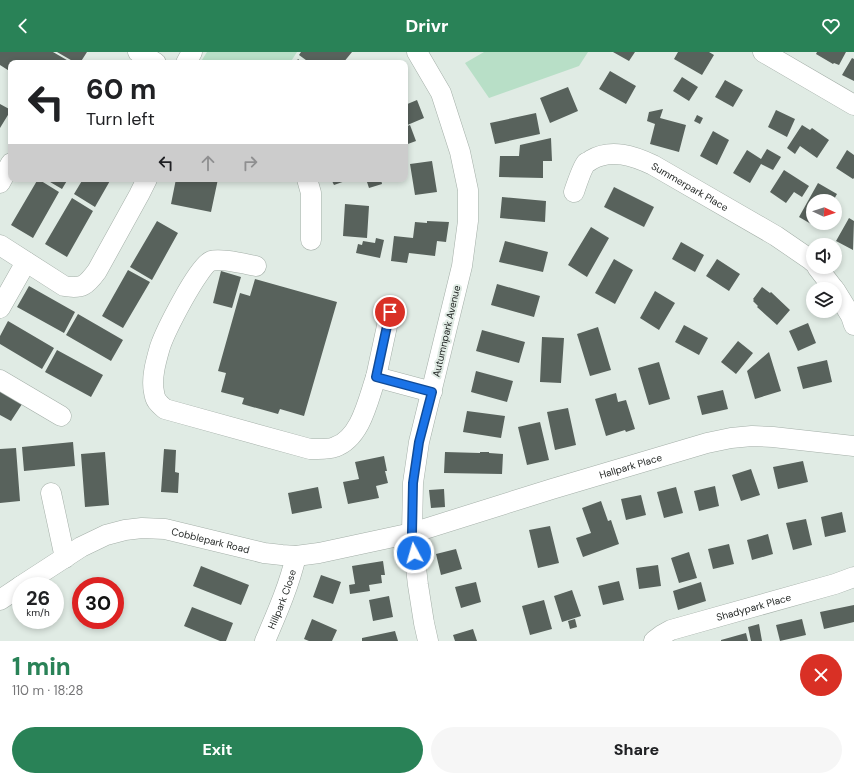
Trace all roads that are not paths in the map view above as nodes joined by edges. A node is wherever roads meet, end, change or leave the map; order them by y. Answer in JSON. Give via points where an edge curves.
{"nodes":[{"id":1,"x":138,"y":52,"type":"edge"},
{"id":2,"x":417,"y":52,"type":"edge"},
{"id":3,"x":763,"y":52,"type":"edge"},
{"id":4,"x":151,"y":60,"type":"edge"},
{"id":5,"x":854,"y":105,"type":"edge"},
{"id":6,"x":8,"y":168,"type":"edge"},
{"id":7,"x":146,"y":182,"type":"edge"},
{"id":8,"x":308,"y":182,"type":"edge"},
{"id":9,"x":0,"y":183,"type":"edge"},
{"id":10,"x":574,"y":192,"type":"dead end"},
{"id":11,"x":311,"y":240,"type":"dead end"},
{"id":12,"x":0,"y":245,"type":"edge"},
{"id":13,"x":806,"y":257,"type":"edge"},
{"id":14,"x":26,"y":262,"type":"junction"},
{"id":15,"x":256,"y":266,"type":"dead end"},
{"id":16,"x":842,"y":302,"type":"edge"},
{"id":17,"x":0,"y":308,"type":"edge"},
{"id":18,"x":390,"y":312,"type":"dead end"},
{"id":19,"x":854,"y":325,"type":"edge"},
{"id":20,"x":376,"y":377,"type":"junction"},
{"id":21,"x":0,"y":380,"type":"edge"},
{"id":22,"x":432,"y":392,"type":"junction"},
{"id":23,"x":62,"y":416,"type":"dead end"},
{"id":24,"x":854,"y":444,"type":"edge"},
{"id":25,"x":51,"y":493,"type":"dead end"},
{"id":26,"x":412,"y":533,"type":"junction"},
{"id":27,"x":296,"y":556,"type":"junction"},
{"id":28,"x":65,"y":558,"type":"junction"},
{"id":29,"x":35,"y":577,"type":"edge"},
{"id":30,"x":854,"y":577,"type":"edge"},
{"id":31,"x":12,"y":592,"type":"edge"},
{"id":32,"x":0,"y":600,"type":"edge"},
{"id":33,"x":265,"y":641,"type":"edge"},
{"id":34,"x":428,"y":641,"type":"edge"},
{"id":35,"x":654,"y":641,"type":"edge"}],
"edges":[{"from":1,"to":4,"type":"street"},
{"from":2,"to":22,"type":"street","name":"Autumnpark Avenue","via":[[441,92],[460,152],[468,190],[468,221],[462,266]]},
{"from":3,"to":5,"type":"street"},
{"from":6,"to":9,"type":"street"},
{"from":7,"to":14,"type":"street","via":[[97,271],[83,286],[64,286]]},
{"from":8,"to":11,"type":"street","via":[[311,193]]},
{"from":10,"to":13,"type":"street","name":"Summerpark Place","via":[[586,164],[598,156],[607,154],[637,158],[776,236]]},
{"from":12,"to":14,"type":"street"},
{"from":14,"to":17,"type":"street"},
{"from":15,"to":20,"type":"street","via":[[218,260],[205,265],[198,274],[160,346],[154,376],[156,402],[165,409],[310,449],[334,448],[354,433],[363,416]]},
{"from":16,"to":19,"type":"street"},
{"from":18,"to":20,"type":"street"},
{"from":20,"to":22,"type":"street"},
{"from":21,"to":23,"type":"street"},
{"from":22,"to":26,"type":"street","name":"Autumnpark Avenue","via":[[419,442],[413,483]]},
{"from":24,"to":26,"type":"street","name":"Hallpark Place","via":[[752,436],[706,443]]},
{"from":25,"to":28,"type":"street"},
{"from":26,"to":27,"type":"street","name":"Cobblepark Road"},
{"from":26,"to":34,"type":"street","name":"Autumnpark Avenue"},
{"from":27,"to":28,"type":"street","name":"Cobblepark Road","via":[[264,553],[165,529],[142,528],[106,535]]},
{"from":27,"to":33,"type":"street","name":"Hillpark Close","via":[[291,576]]},
{"from":28,"to":29,"type":"street","name":"Cobblepark Road"},
{"from":30,"to":35,"type":"street","name":"Shadypark Place","via":[[671,630]]},
{"from":31,"to":32,"type":"street","name":"Cobblepark Road"}]}
